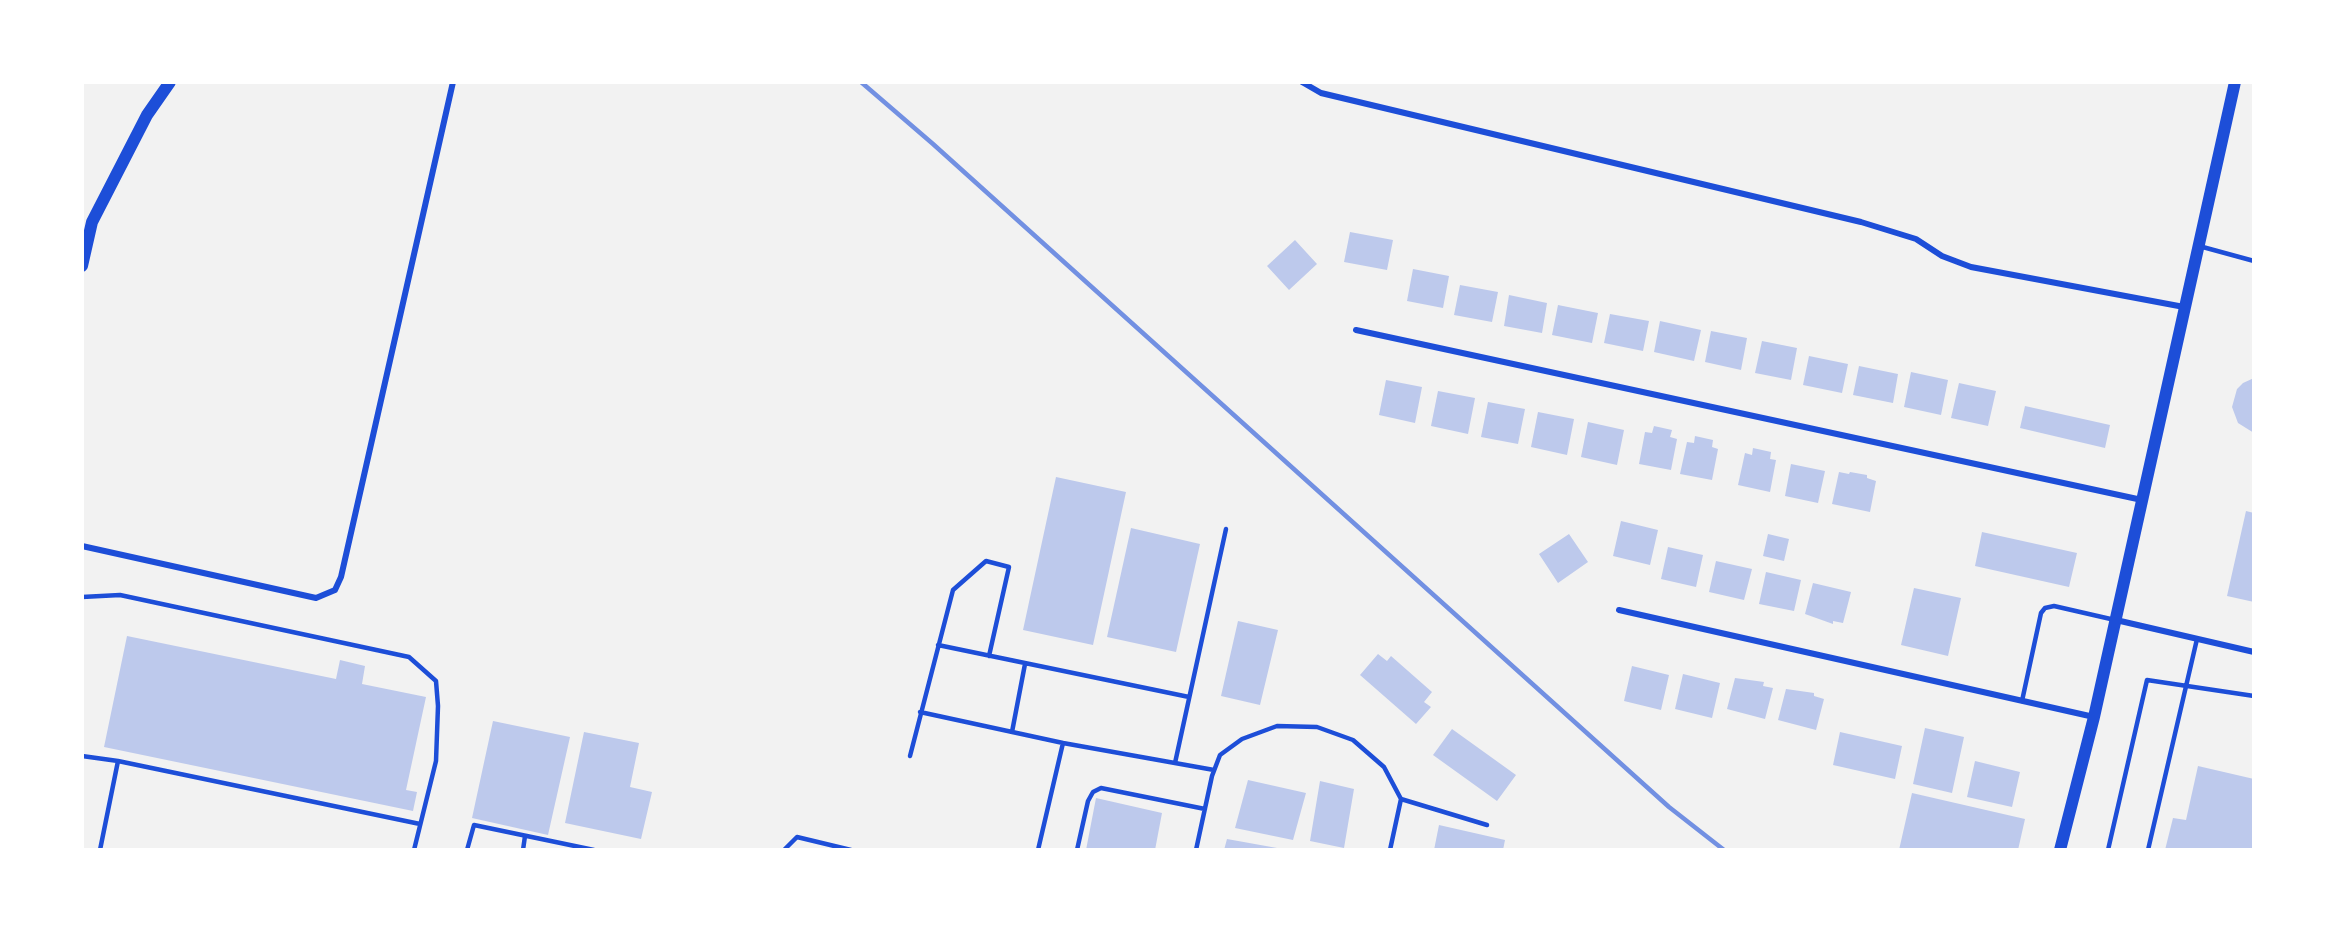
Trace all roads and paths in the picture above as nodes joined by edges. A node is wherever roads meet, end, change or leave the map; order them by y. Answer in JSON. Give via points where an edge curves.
{"nodes":[{"id":1,"x":170,"y":82,"type":"edge"},
{"id":2,"x":1302,"y":82,"type":"edge"},
{"id":3,"x":2235,"y":82,"type":"edge"},
{"id":4,"x":451,"y":83,"type":"edge"},
{"id":5,"x":87,"y":221,"type":"edge"},
{"id":6,"x":2199,"y":246,"type":"junction"},
{"id":7,"x":2253,"y":261,"type":"edge"},
{"id":8,"x":82,"y":266,"type":"edge"},
{"id":9,"x":2185,"y":308,"type":"junction"},
{"id":10,"x":1356,"y":330,"type":"dead end"},
{"id":11,"x":2142,"y":500,"type":"junction"},
{"id":12,"x":1226,"y":529,"type":"dead end"},
{"id":13,"x":82,"y":546,"type":"edge"},
{"id":14,"x":82,"y":597,"type":"edge"},
{"id":15,"x":1619,"y":610,"type":"dead end"},
{"id":16,"x":2115,"y":620,"type":"junction"},
{"id":17,"x":2197,"y":639,"type":"junction"},
{"id":18,"x":938,"y":645,"type":"junction"},
{"id":19,"x":2253,"y":652,"type":"edge"},
{"id":20,"x":988,"y":656,"type":"junction"},
{"id":21,"x":1025,"y":664,"type":"junction"},
{"id":22,"x":2186,"y":686,"type":"junction"},
{"id":23,"x":2253,"y":696,"type":"edge"},
{"id":24,"x":1189,"y":697,"type":"junction"},
{"id":25,"x":2022,"y":701,"type":"junction"},
{"id":26,"x":920,"y":712,"type":"junction"},
{"id":27,"x":2094,"y":717,"type":"junction"},
{"id":28,"x":1012,"y":732,"type":"junction"},
{"id":29,"x":1063,"y":743,"type":"junction"},
{"id":30,"x":82,"y":756,"type":"edge"},
{"id":31,"x":910,"y":756,"type":"dead end"},
{"id":32,"x":118,"y":761,"type":"junction"},
{"id":33,"x":1175,"y":763,"type":"junction"},
{"id":34,"x":1214,"y":770,"type":"junction"},
{"id":35,"x":1401,"y":799,"type":"junction"},
{"id":36,"x":1205,"y":809,"type":"junction"},
{"id":37,"x":420,"y":824,"type":"junction"},
{"id":38,"x":1487,"y":825,"type":"dead end"},
{"id":39,"x":525,"y":836,"type":"junction"},
{"id":40,"x":100,"y":849,"type":"edge"},
{"id":41,"x":414,"y":849,"type":"edge"},
{"id":42,"x":467,"y":849,"type":"edge"},
{"id":43,"x":523,"y":849,"type":"edge"},
{"id":44,"x":594,"y":849,"type":"edge"},
{"id":45,"x":784,"y":849,"type":"edge"},
{"id":46,"x":851,"y":849,"type":"edge"},
{"id":47,"x":1038,"y":849,"type":"edge"},
{"id":48,"x":1077,"y":849,"type":"edge"},
{"id":49,"x":1196,"y":849,"type":"edge"},
{"id":50,"x":1390,"y":849,"type":"edge"},
{"id":51,"x":2060,"y":849,"type":"edge"},
{"id":52,"x":2108,"y":849,"type":"edge"},
{"id":53,"x":2148,"y":849,"type":"edge"}],
"edges":[{"from":1,"to":5,"type":"main road"},
{"from":2,"to":9,"type":"street","via":[[1321,93],[1861,222],[1916,239],[1942,256],[1971,267]]},
{"from":3,"to":6,"type":"main road"},
{"from":4,"to":13,"type":"street","via":[[335,590],[316,598]]},
{"from":5,"to":8,"type":"main road"},
{"from":6,"to":7,"type":"lane"},
{"from":6,"to":9,"type":"main road"},
{"from":9,"to":11,"type":"main road"},
{"from":10,"to":11,"type":"street"},
{"from":11,"to":16,"type":"main road"},
{"from":12,"to":24,"type":"lane"},
{"from":14,"to":37,"type":"lane","via":[[120,595],[409,657],[436,681],[438,706],[436,761]]},
{"from":15,"to":25,"type":"street"},
{"from":16,"to":17,"type":"street"},
{"from":16,"to":25,"type":"lane","via":[[2054,606],[2045,608]]},
{"from":16,"to":27,"type":"main road"},
{"from":17,"to":19,"type":"street"},
{"from":17,"to":22,"type":"lane"},
{"from":18,"to":20,"type":"lane"},
{"from":18,"to":20,"type":"lane","via":[[953,590],[986,561],[1009,567]]},
{"from":18,"to":26,"type":"lane"},
{"from":20,"to":21,"type":"lane"},
{"from":21,"to":24,"type":"lane"},
{"from":21,"to":28,"type":"lane"},
{"from":22,"to":23,"type":"lane"},
{"from":22,"to":52,"type":"lane","via":[[2146,680]]},
{"from":22,"to":53,"type":"lane"},
{"from":24,"to":33,"type":"lane"},
{"from":25,"to":27,"type":"street"},
{"from":26,"to":28,"type":"lane"},
{"from":26,"to":31,"type":"lane"},
{"from":27,"to":51,"type":"main road"},
{"from":28,"to":29,"type":"lane"},
{"from":29,"to":33,"type":"lane"},
{"from":29,"to":47,"type":"lane"},
{"from":30,"to":32,"type":"lane"},
{"from":32,"to":37,"type":"lane"},
{"from":32,"to":40,"type":"lane"},
{"from":33,"to":34,"type":"lane"},
{"from":34,"to":35,"type":"lane","via":[[1220,755],[1242,739],[1277,726],[1317,727],[1353,740],[1384,767]]},
{"from":34,"to":36,"type":"lane"},
{"from":35,"to":38,"type":"lane"},
{"from":35,"to":50,"type":"lane"},
{"from":36,"to":48,"type":"lane","via":[[1101,788],[1088,801]]},
{"from":36,"to":49,"type":"lane"},
{"from":37,"to":41,"type":"lane"},
{"from":39,"to":42,"type":"lane","via":[[474,825]]},
{"from":39,"to":43,"type":"lane"},
{"from":39,"to":44,"type":"lane"},
{"from":45,"to":46,"type":"lane","via":[[797,837]]}]}
